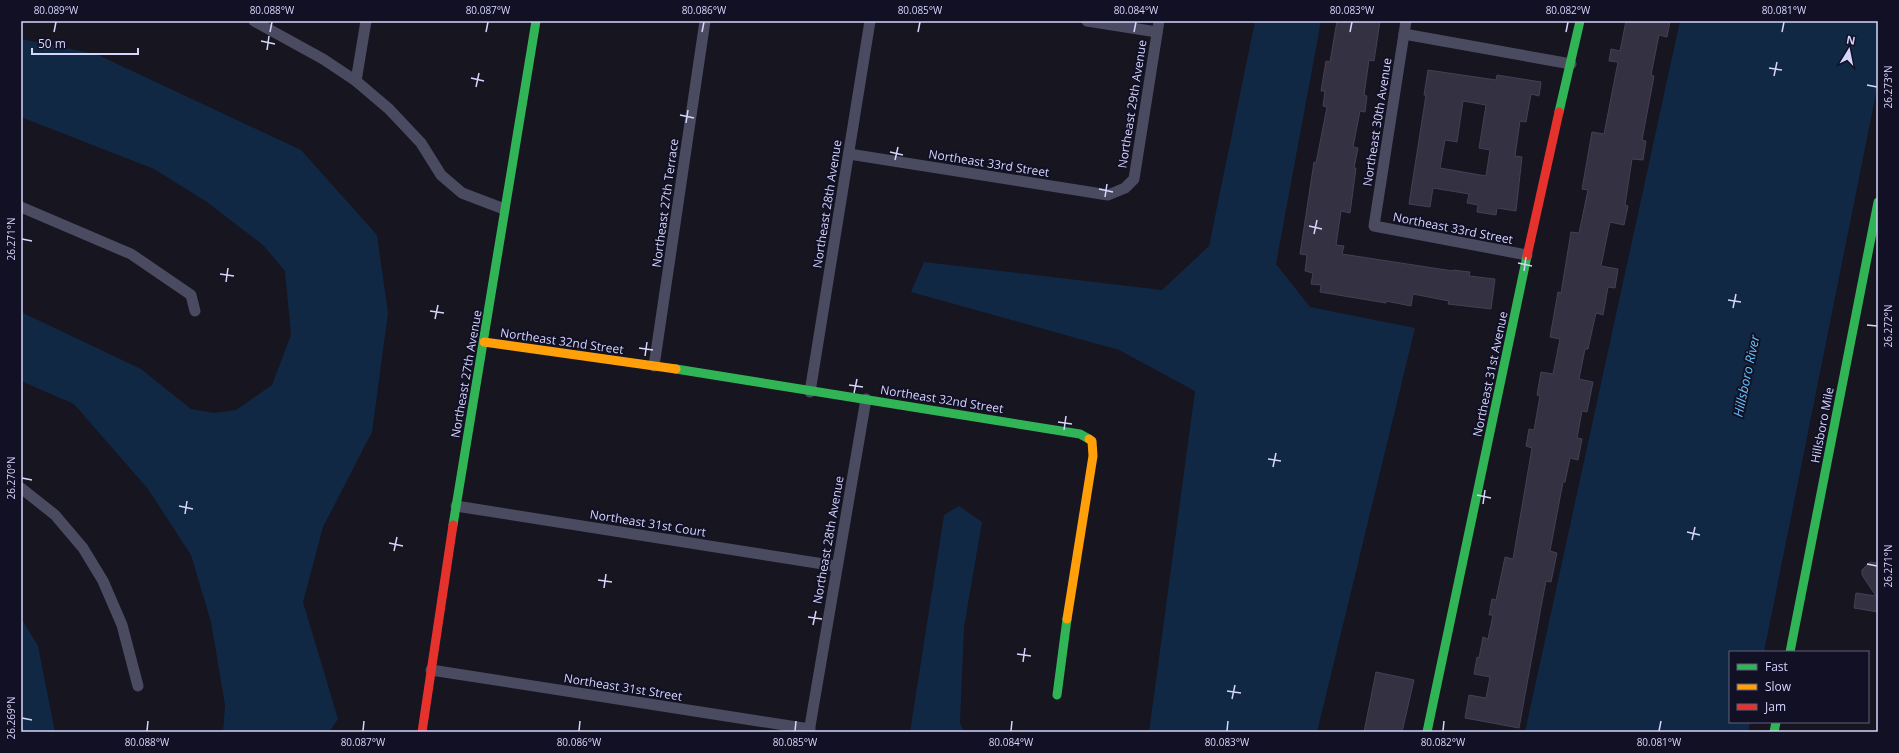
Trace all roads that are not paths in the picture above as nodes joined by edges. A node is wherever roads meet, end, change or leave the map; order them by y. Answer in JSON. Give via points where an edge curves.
{"nodes":[{"id":1,"x":254,"y":21,"type":"edge"},
{"id":2,"x":366,"y":21,"type":"edge"},
{"id":3,"x":536,"y":21,"type":"edge"},
{"id":4,"x":705,"y":21,"type":"edge"},
{"id":5,"x":870,"y":21,"type":"edge"},
{"id":6,"x":1087,"y":21,"type":"edge"},
{"id":7,"x":1406,"y":21,"type":"edge"},
{"id":8,"x":1580,"y":21,"type":"edge"},
{"id":9,"x":1158,"y":26,"type":"edge"},
{"id":10,"x":1404,"y":34,"type":"junction"},
{"id":11,"x":1571,"y":64,"type":"junction"},
{"id":12,"x":356,"y":81,"type":"junction"},
{"id":13,"x":849,"y":154,"type":"junction"},
{"id":14,"x":1125,"y":188,"type":"joint"},
{"id":15,"x":1878,"y":202,"type":"edge"},
{"id":16,"x":21,"y":207,"type":"edge"},
{"id":17,"x":504,"y":209,"type":"junction"},
{"id":18,"x":1374,"y":226,"type":"joint"},
{"id":19,"x":1527,"y":255,"type":"junction"},
{"id":20,"x":195,"y":311,"type":"dead end"},
{"id":21,"x":484,"y":342,"type":"junction"},
{"id":22,"x":654,"y":366,"type":"junction"},
{"id":23,"x":810,"y":392,"type":"junction"},
{"id":24,"x":866,"y":399,"type":"junction"},
{"id":25,"x":21,"y":488,"type":"edge"},
{"id":26,"x":456,"y":506,"type":"junction"},
{"id":27,"x":836,"y":566,"type":"junction"},
{"id":28,"x":1790,"y":651,"type":"edge"},
{"id":29,"x":431,"y":670,"type":"junction"},
{"id":30,"x":138,"y":686,"type":"dead end"},
{"id":31,"x":1057,"y":695,"type":"dead end"},
{"id":32,"x":810,"y":731,"type":"edge"},
{"id":33,"x":422,"y":732,"type":"edge"},
{"id":34,"x":1428,"y":732,"type":"edge"}],
"edges":[{"from":1,"to":12,"type":"street","via":[[323,59]]},
{"from":2,"to":12,"type":"street"},
{"from":3,"to":17,"type":"street","name":"Northeast 27th Avenue"},
{"from":4,"to":22,"type":"street","name":"Northeast 27th Terrace"},
{"from":5,"to":13,"type":"street","name":"Northeast 28th Avenue"},
{"from":6,"to":9,"type":"street"},
{"from":7,"to":10,"type":"street","name":"Northeast 30th Avenue"},
{"from":8,"to":11,"type":"street","name":"Northeast 31st Avenue"},
{"from":9,"to":14,"type":"street","name":"Northeast 29th Avenue","via":[[1134,179]]},
{"from":10,"to":11,"type":"street"},
{"from":10,"to":18,"type":"street","name":"Northeast 30th Avenue"},
{"from":11,"to":19,"type":"street","name":"Northeast 31st Avenue"},
{"from":12,"to":17,"type":"street","via":[[389,109],[421,143],[441,175],[462,193]]},
{"from":13,"to":14,"type":"street","name":"Northeast 33rd Street","via":[[1108,195]]},
{"from":13,"to":23,"type":"street","name":"Northeast 28th Avenue"},
{"from":15,"to":28,"type":"street","name":"Hillsboro Mile"},
{"from":16,"to":20,"type":"street","via":[[131,254],[191,295]]},
{"from":17,"to":21,"type":"street","name":"Northeast 27th Avenue"},
{"from":18,"to":19,"type":"street","name":"Northeast 33rd Street"},
{"from":19,"to":34,"type":"street","name":"Northeast 31st Avenue"},
{"from":21,"to":22,"type":"street","name":"Northeast 32nd Street"},
{"from":21,"to":26,"type":"street","name":"Northeast 27th Avenue"},
{"from":22,"to":23,"type":"street","name":"Northeast 32nd Street"},
{"from":23,"to":24,"type":"street","name":"Northeast 32nd Street"},
{"from":24,"to":27,"type":"street","name":"Northeast 28th Avenue"},
{"from":24,"to":31,"type":"street","name":"Northeast 32nd Street","via":[[1080,434],[1092,441],[1093,456],[1072,578]]},
{"from":25,"to":30,"type":"street","via":[[55,515],[83,548],[104,581],[122,625]]},
{"from":26,"to":27,"type":"street","name":"Northeast 31st Court"},
{"from":26,"to":29,"type":"street","name":"Northeast 27th Avenue"},
{"from":27,"to":32,"type":"street","name":"Northeast 28th Avenue"},
{"from":29,"to":32,"type":"street","name":"Northeast 31st Street"},
{"from":29,"to":33,"type":"street","name":"Northeast 27th Avenue"}]}
